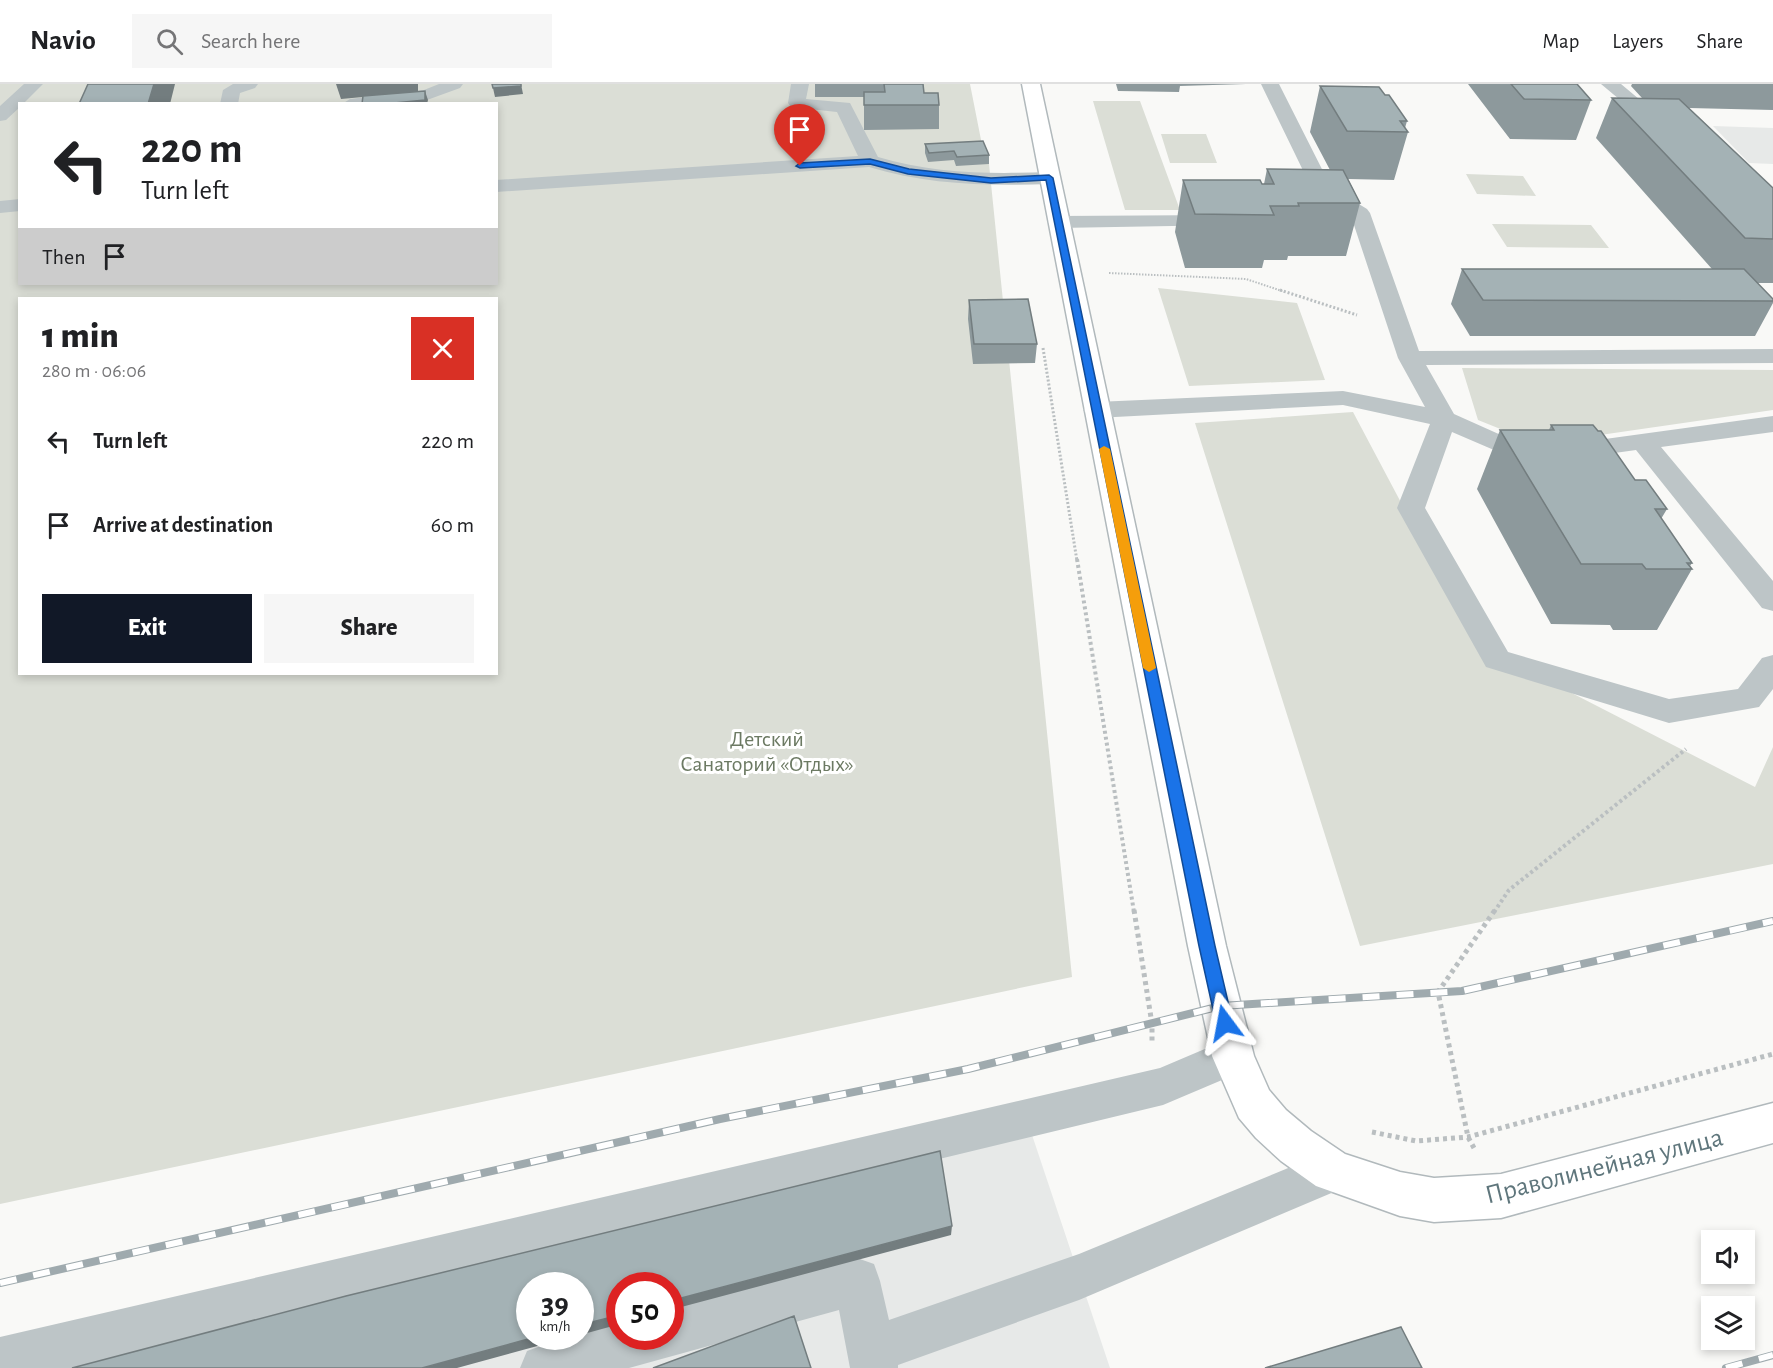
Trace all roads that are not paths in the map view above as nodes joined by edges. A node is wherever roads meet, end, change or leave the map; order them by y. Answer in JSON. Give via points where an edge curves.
{"nodes":[{"id":1,"x":34,"y":84,"type":"edge"},
{"id":2,"x":249,"y":84,"type":"edge"},
{"id":3,"x":454,"y":84,"type":"edge"},
{"id":4,"x":800,"y":84,"type":"edge"},
{"id":5,"x":1031,"y":84,"type":"edge"},
{"id":6,"x":1270,"y":84,"type":"edge"},
{"id":7,"x":1610,"y":84,"type":"edge"},
{"id":8,"x":230,"y":102,"type":"edge"},
{"id":9,"x":367,"y":102,"type":"edge"},
{"id":10,"x":0,"y":116,"type":"edge"},
{"id":11,"x":1661,"y":125,"type":"edge"},
{"id":12,"x":870,"y":161,"type":"junction"},
{"id":13,"x":1049,"y":178,"type":"junction"},
{"id":14,"x":498,"y":186,"type":"edge"},
{"id":15,"x":18,"y":205,"type":"edge"},
{"id":16,"x":0,"y":207,"type":"edge"},
{"id":17,"x":1242,"y":213,"type":"edge"},
{"id":18,"x":1324,"y":213,"type":"edge"},
{"id":19,"x":1360,"y":213,"type":"junction"},
{"id":20,"x":1071,"y":222,"type":"junction"},
{"id":21,"x":1773,"y":356,"type":"edge"},
{"id":22,"x":1410,"y":357,"type":"junction"},
{"id":23,"x":1096,"y":410,"type":"junction"},
{"id":24,"x":1444,"y":419,"type":"junction"},
{"id":25,"x":1773,"y":424,"type":"edge"},
{"id":26,"x":1644,"y":443,"type":"junction"},
{"id":27,"x":1773,"y":601,"type":"edge"},
{"id":28,"x":1773,"y":666,"type":"edge"},
{"id":29,"x":1233,"y":1056,"type":"junction"},
{"id":30,"x":1773,"y":1123,"type":"edge"},
{"id":31,"x":1332,"y":1171,"type":"junction"},
{"id":32,"x":684,"y":1329,"type":"edge"},
{"id":33,"x":608,"y":1350,"type":"edge"},
{"id":34,"x":872,"y":1359,"type":"edge"},
{"id":35,"x":0,"y":1361,"type":"edge"},
{"id":36,"x":544,"y":1368,"type":"edge"}],
"edges":[{"from":1,"to":10,"type":"lane"},
{"from":2,"to":8,"type":"lane","via":[[232,90]]},
{"from":3,"to":9,"type":"lane","via":[[428,95]]},
{"from":4,"to":12,"type":"lane","via":[[797,103],[844,107]]},
{"from":5,"to":13,"type":"main road","name":"Праволинейная улица"},
{"from":6,"to":19,"type":"lane","via":[[1323,191]]},
{"from":7,"to":11,"type":"lane"},
{"from":12,"to":13,"type":"lane","via":[[908,172],[991,181]]},
{"from":12,"to":14,"type":"lane"},
{"from":13,"to":20,"type":"main road","name":"Праволинейная улица"},
{"from":15,"to":16,"type":"lane"},
{"from":17,"to":20,"type":"lane","via":[[1225,221]]},
{"from":18,"to":19,"type":"lane"},
{"from":19,"to":22,"type":"lane"},
{"from":20,"to":23,"type":"main road","name":"Праволинейная улица"},
{"from":21,"to":22,"type":"lane"},
{"from":22,"to":24,"type":"lane"},
{"from":23,"to":24,"type":"lane","via":[[1343,398]]},
{"from":23,"to":29,"type":"main road","name":"Праволинейная улица"},
{"from":24,"to":26,"type":"lane","via":[[1529,457]]},
{"from":24,"to":28,"type":"lane","via":[[1411,508],[1497,659],[1669,711],[1748,699]]},
{"from":25,"to":26,"type":"lane"},
{"from":26,"to":27,"type":"lane"},
{"from":29,"to":31,"type":"main road","name":"Праволинейная улица","via":[[1254,1104],[1271,1124]]},
{"from":29,"to":35,"type":"lane","via":[[1163,1086]]},
{"from":30,"to":31,"type":"main road","name":"Праволинейная улица","via":[[1501,1196],[1434,1200],[1400,1194]]},
{"from":31,"to":34,"type":"lane"},
{"from":32,"to":34,"type":"lane","via":[[857,1281]]},
{"from":33,"to":36,"type":"lane"}]}
